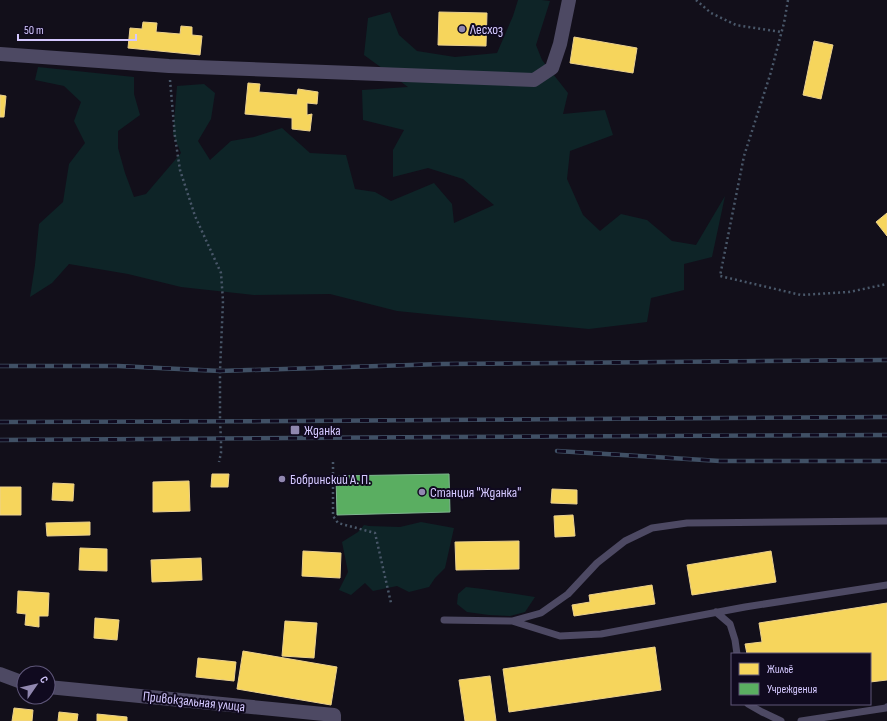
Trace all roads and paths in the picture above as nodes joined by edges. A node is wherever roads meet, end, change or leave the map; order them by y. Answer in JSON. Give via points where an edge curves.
{"nodes":[{"id":1,"x":569,"y":0,"type":"edge"},
{"id":2,"x":696,"y":0,"type":"edge"},
{"id":3,"x":788,"y":0,"type":"edge"},
{"id":4,"x":781,"y":32,"type":"junction"},
{"id":5,"x":0,"y":54,"type":"edge"},
{"id":6,"x":169,"y":66,"type":"junction"},
{"id":7,"x":887,"y":284,"type":"edge"},
{"id":8,"x":219,"y":462,"type":"dead end"},
{"id":9,"x":333,"y":462,"type":"dead end"},
{"id":10,"x":887,"y":521,"type":"edge"},
{"id":11,"x":887,"y":585,"type":"edge"},
{"id":12,"x":392,"y":603,"type":"dead end"},
{"id":13,"x":716,"y":612,"type":"junction"},
{"id":14,"x":444,"y":620,"type":"dead end"},
{"id":15,"x":512,"y":621,"type":"junction"},
{"id":16,"x":737,"y":653,"type":"edge"},
{"id":17,"x":0,"y":674,"type":"edge"},
{"id":18,"x":16,"y":680,"type":"edge"},
{"id":19,"x":56,"y":688,"type":"edge"},
{"id":20,"x":750,"y":705,"type":"edge"},
{"id":21,"x":887,"y":707,"type":"edge"},
{"id":22,"x":334,"y":721,"type":"edge"},
{"id":23,"x":781,"y":721,"type":"edge"},
{"id":24,"x":801,"y":721,"type":"edge"}],
"edges":[{"from":1,"to":6,"type":"street","via":[[552,68],[534,80]]},
{"from":2,"to":4,"type":"path","via":[[711,13],[736,25]]},
{"from":3,"to":4,"type":"path"},
{"from":4,"to":7,"type":"path","via":[[744,156],[720,276],[801,294],[849,292]]},
{"from":5,"to":6,"type":"street"},
{"from":6,"to":8,"type":"path","via":[[180,170],[195,216],[221,274],[222,439]]},
{"from":9,"to":12,"type":"path","via":[[333,516],[338,523],[375,533]]},
{"from":10,"to":15,"type":"lane","via":[[687,523],[652,528],[625,541],[597,563],[568,594],[541,613]]},
{"from":11,"to":13,"type":"lane"},
{"from":13,"to":15,"type":"lane","via":[[601,634],[560,636]]},
{"from":13,"to":16,"type":"lane","via":[[730,624],[736,640]]},
{"from":14,"to":15,"type":"lane"},
{"from":17,"to":18,"type":"street"},
{"from":19,"to":22,"type":"street","name":"Привокзальная улица","via":[[334,715]]},
{"from":20,"to":23,"type":"lane"},
{"from":21,"to":24,"type":"lane"}]}
